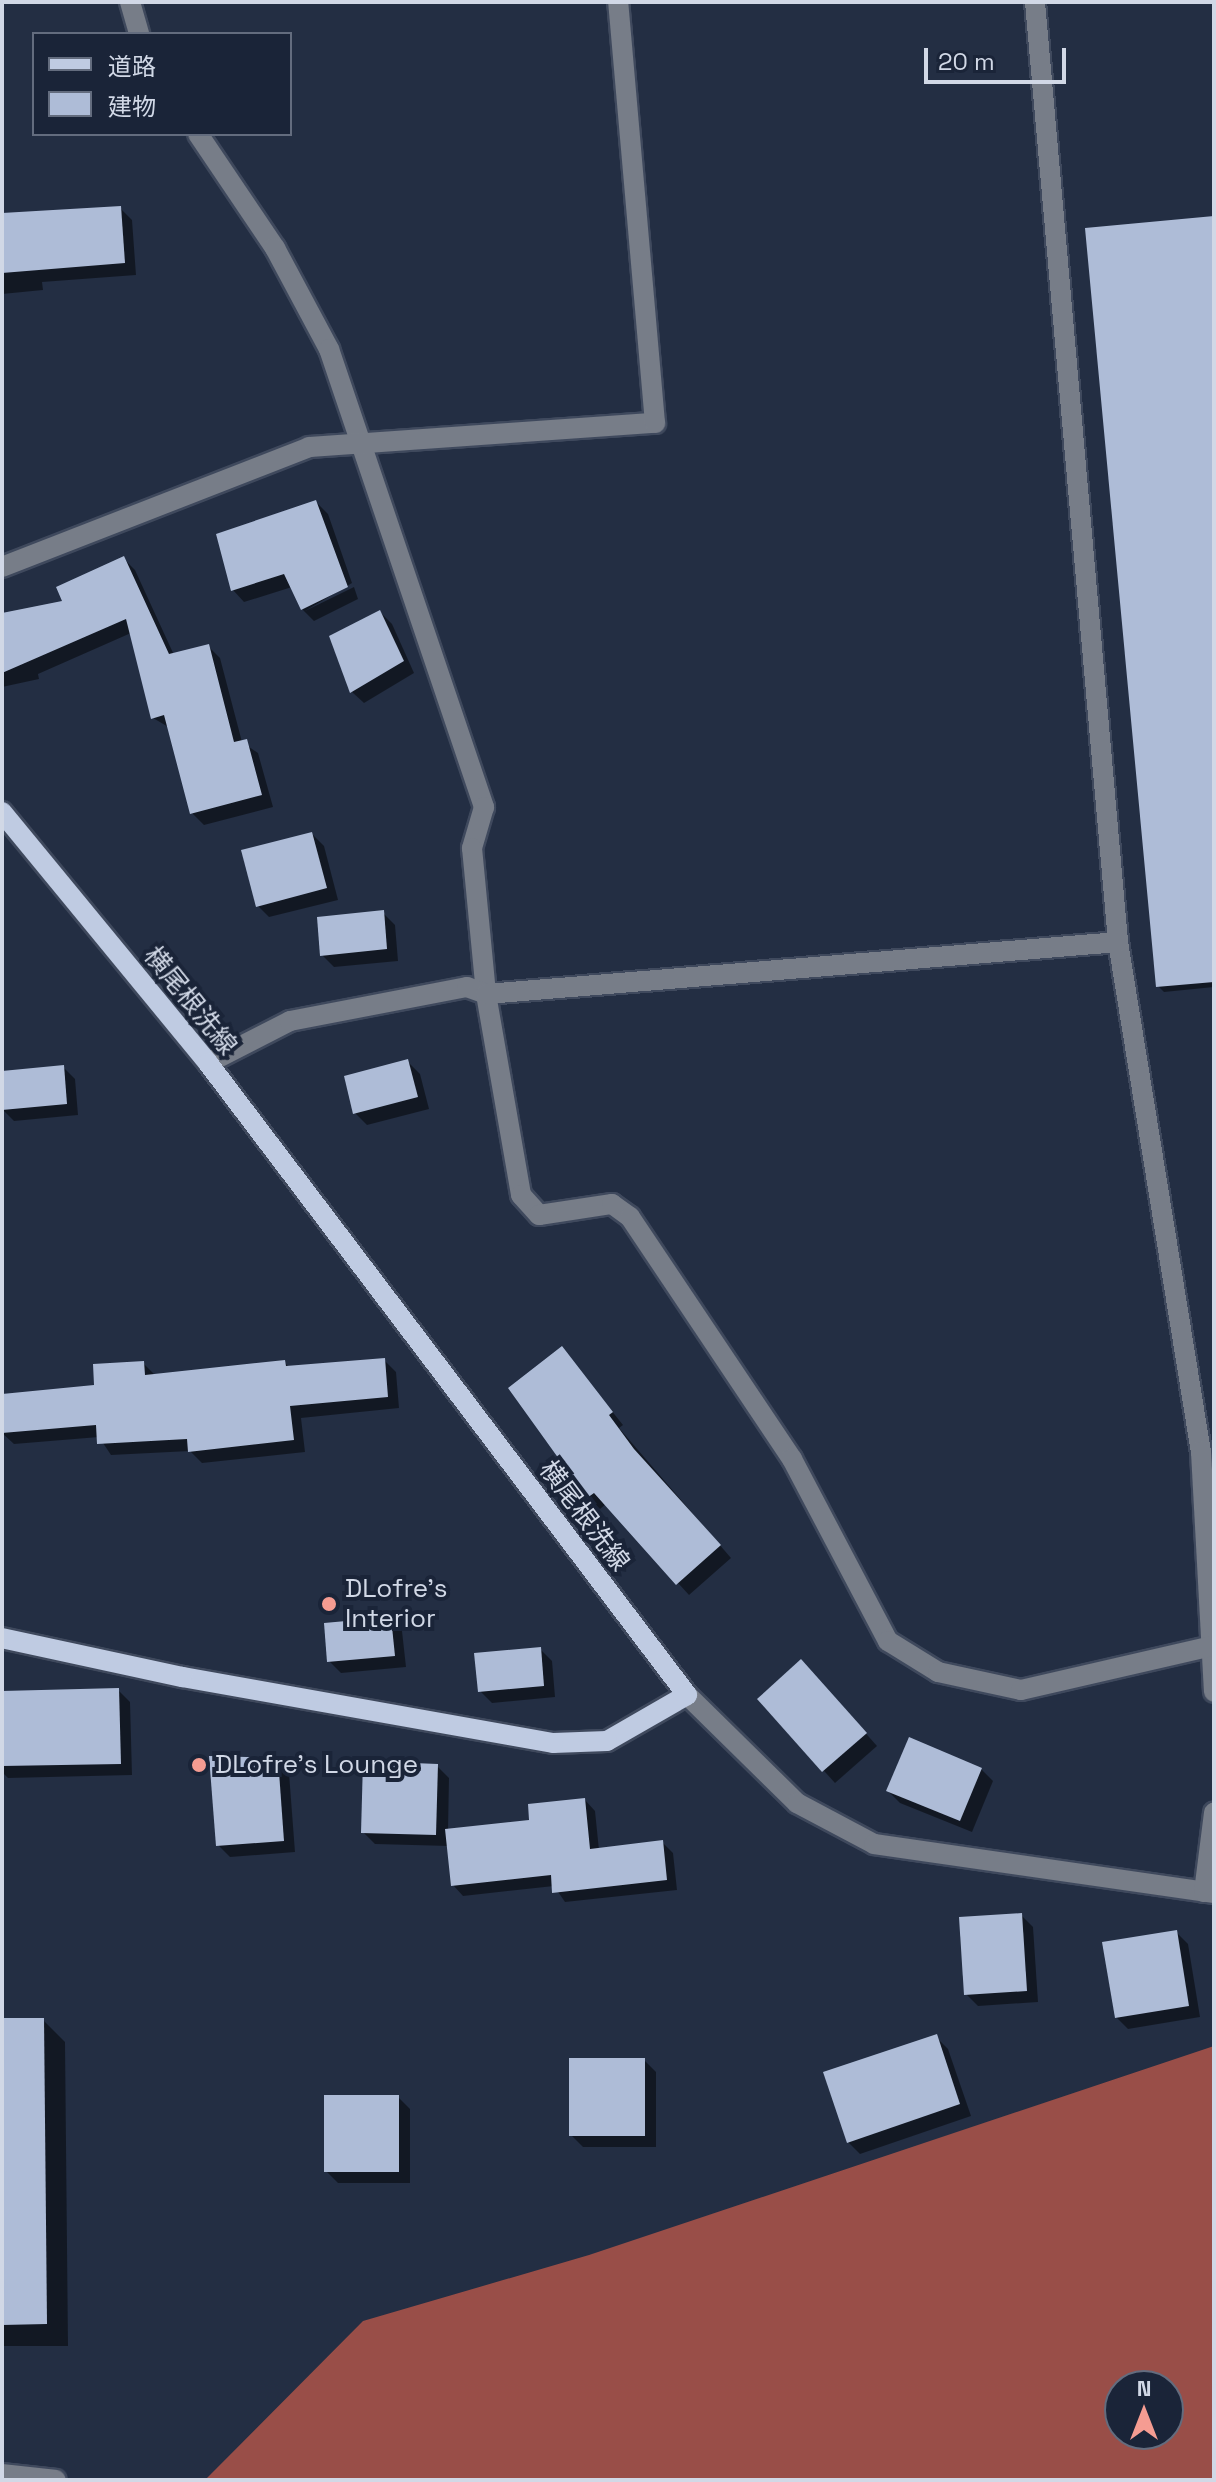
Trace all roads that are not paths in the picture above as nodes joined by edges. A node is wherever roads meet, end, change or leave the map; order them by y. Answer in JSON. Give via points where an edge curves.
{"nodes":[{"id":1,"x":130,"y":2,"type":"edge"},
{"id":2,"x":618,"y":2,"type":"edge"},
{"id":3,"x":1035,"y":2,"type":"edge"},
{"id":4,"x":138,"y":32,"type":"edge"},
{"id":5,"x":199,"y":136,"type":"edge"},
{"id":6,"x":365,"y":441,"type":"junction"},
{"id":7,"x":2,"y":567,"type":"edge"},
{"id":8,"x":2,"y":812,"type":"edge"},
{"id":9,"x":1118,"y":942,"type":"junction"},
{"id":10,"x":486,"y":994,"type":"junction"},
{"id":11,"x":208,"y":1063,"type":"junction"},
{"id":12,"x":2,"y":1638,"type":"edge"},
{"id":13,"x":1211,"y":1646,"type":"junction"},
{"id":14,"x":1214,"y":1692,"type":"edge"},
{"id":15,"x":687,"y":1695,"type":"junction"},
{"id":16,"x":1214,"y":1813,"type":"edge"},
{"id":17,"x":1209,"y":1892,"type":"edge"},
{"id":18,"x":2,"y":2474,"type":"edge"},
{"id":19,"x":56,"y":2480,"type":"edge"}],
"edges":[{"from":1,"to":4,"type":"street"},
{"from":2,"to":6,"type":"street","via":[[655,423],[438,441]]},
{"from":3,"to":9,"type":"street"},
{"from":5,"to":6,"type":"street","via":[[275,248],[316,324]]},
{"from":6,"to":7,"type":"street","via":[[309,447]]},
{"from":6,"to":10,"type":"street","via":[[484,807],[472,848]]},
{"from":8,"to":11,"type":"main road","name":"横尾根洗線"},
{"from":9,"to":10,"type":"street"},
{"from":9,"to":13,"type":"street","via":[[1201,1452]]},
{"from":10,"to":11,"type":"street","via":[[467,987],[290,1021]]},
{"from":10,"to":13,"type":"street","via":[[521,1195],[539,1215],[612,1204],[630,1217],[792,1459],[888,1641],[938,1672],[1021,1690]]},
{"from":11,"to":15,"type":"main road","name":"横尾根洗線"},
{"from":12,"to":15,"type":"main road","via":[[182,1677],[553,1743],[607,1741]]},
{"from":13,"to":14,"type":"street"},
{"from":15,"to":17,"type":"street","via":[[797,1803],[874,1844]]},
{"from":16,"to":17,"type":"street"},
{"from":18,"to":19,"type":"street"}]}
